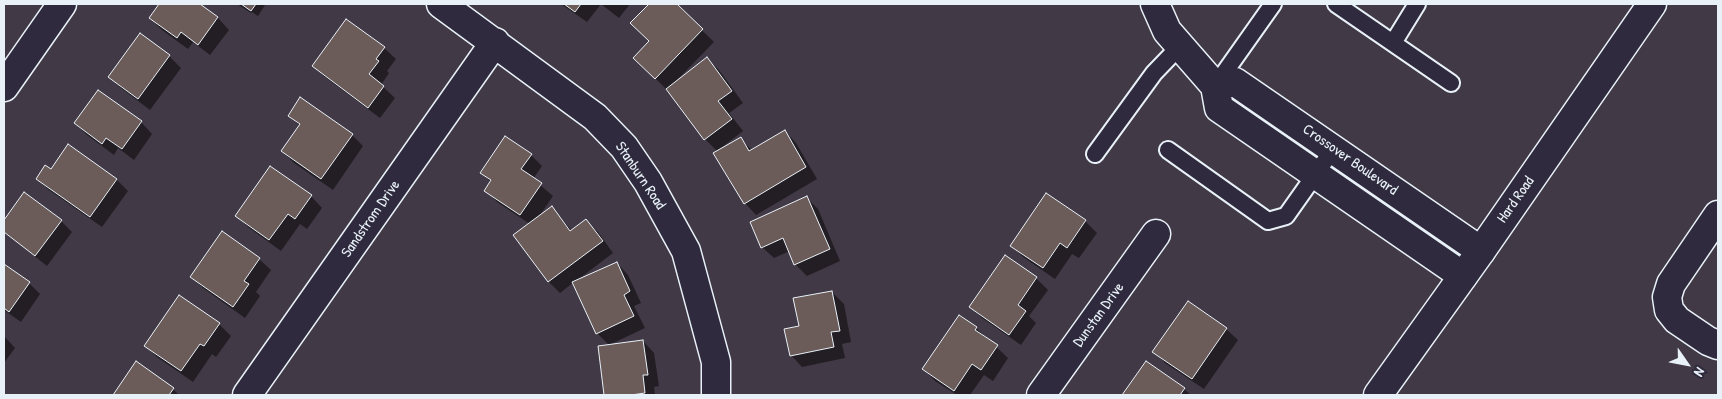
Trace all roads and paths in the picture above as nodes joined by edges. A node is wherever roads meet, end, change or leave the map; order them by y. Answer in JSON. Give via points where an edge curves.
{"nodes":[{"id":1,"x":62,"y":4,"type":"edge"},
{"id":2,"x":440,"y":4,"type":"edge"},
{"id":3,"x":1155,"y":4,"type":"edge"},
{"id":4,"x":1273,"y":4,"type":"edge"},
{"id":5,"x":1336,"y":4,"type":"edge"},
{"id":6,"x":1417,"y":4,"type":"edge"},
{"id":7,"x":1652,"y":4,"type":"edge"},
{"id":8,"x":495,"y":42,"type":"junction"},
{"id":9,"x":1393,"y":42,"type":"junction"},
{"id":10,"x":1180,"y":46,"type":"junction"},
{"id":11,"x":1451,"y":83,"type":"dead end"},
{"id":12,"x":1214,"y":86,"type":"junction"},
{"id":13,"x":4,"y":87,"type":"edge"},
{"id":14,"x":1334,"y":148,"type":"junction"},
{"id":15,"x":1168,"y":150,"type":"dead end"},
{"id":16,"x":1095,"y":154,"type":"dead end"},
{"id":17,"x":1315,"y":175,"type":"junction"},
{"id":18,"x":1718,"y":216,"type":"edge"},
{"id":19,"x":1156,"y":234,"type":"dead end"},
{"id":20,"x":1481,"y":251,"type":"junction"},
{"id":21,"x":1463,"y":276,"type":"junction"},
{"id":22,"x":1718,"y":345,"type":"edge"},
{"id":23,"x":247,"y":395,"type":"edge"},
{"id":24,"x":716,"y":395,"type":"edge"},
{"id":25,"x":1041,"y":395,"type":"edge"},
{"id":26,"x":1378,"y":395,"type":"edge"}],
"edges":[{"from":1,"to":13,"type":"street"},
{"from":2,"to":8,"type":"street","name":"Stanburn Road"},
{"from":3,"to":10,"type":"street","name":"Crossover Boulevard","via":[[1167,31]]},
{"from":4,"to":12,"type":"lane"},
{"from":5,"to":9,"type":"lane"},
{"from":6,"to":9,"type":"lane"},
{"from":7,"to":20,"type":"street","name":"Hard Road"},
{"from":8,"to":23,"type":"street","name":"Sandstrom Drive"},
{"from":8,"to":24,"type":"street","name":"Stanburn Road","via":[[596,117],[624,147],[648,182],[686,251],[716,362]]},
{"from":9,"to":11,"type":"lane"},
{"from":10,"to":12,"type":"street","name":"Crossover Boulevard"},
{"from":10,"to":16,"type":"lane","via":[[1154,73]]},
{"from":12,"to":14,"type":"street","name":"Crossover Boulevard","via":[[1235,82]]},
{"from":12,"to":17,"type":"street","name":"Crossover Boulevard","via":[[1220,108]]},
{"from":14,"to":17,"type":"lane"},
{"from":14,"to":20,"type":"street","name":"Crossover Boulevard"},
{"from":15,"to":17,"type":"lane","via":[[1268,220],[1286,216]]},
{"from":17,"to":21,"type":"street","name":"Crossover Boulevard"},
{"from":18,"to":22,"type":"street","via":[[1671,284],[1667,297],[1669,310],[1677,320]]},
{"from":19,"to":25,"type":"street","name":"Dunstan Drive"},
{"from":20,"to":21,"type":"street","name":"Hard Road"},
{"from":21,"to":26,"type":"street","name":"Hard Road"}]}
